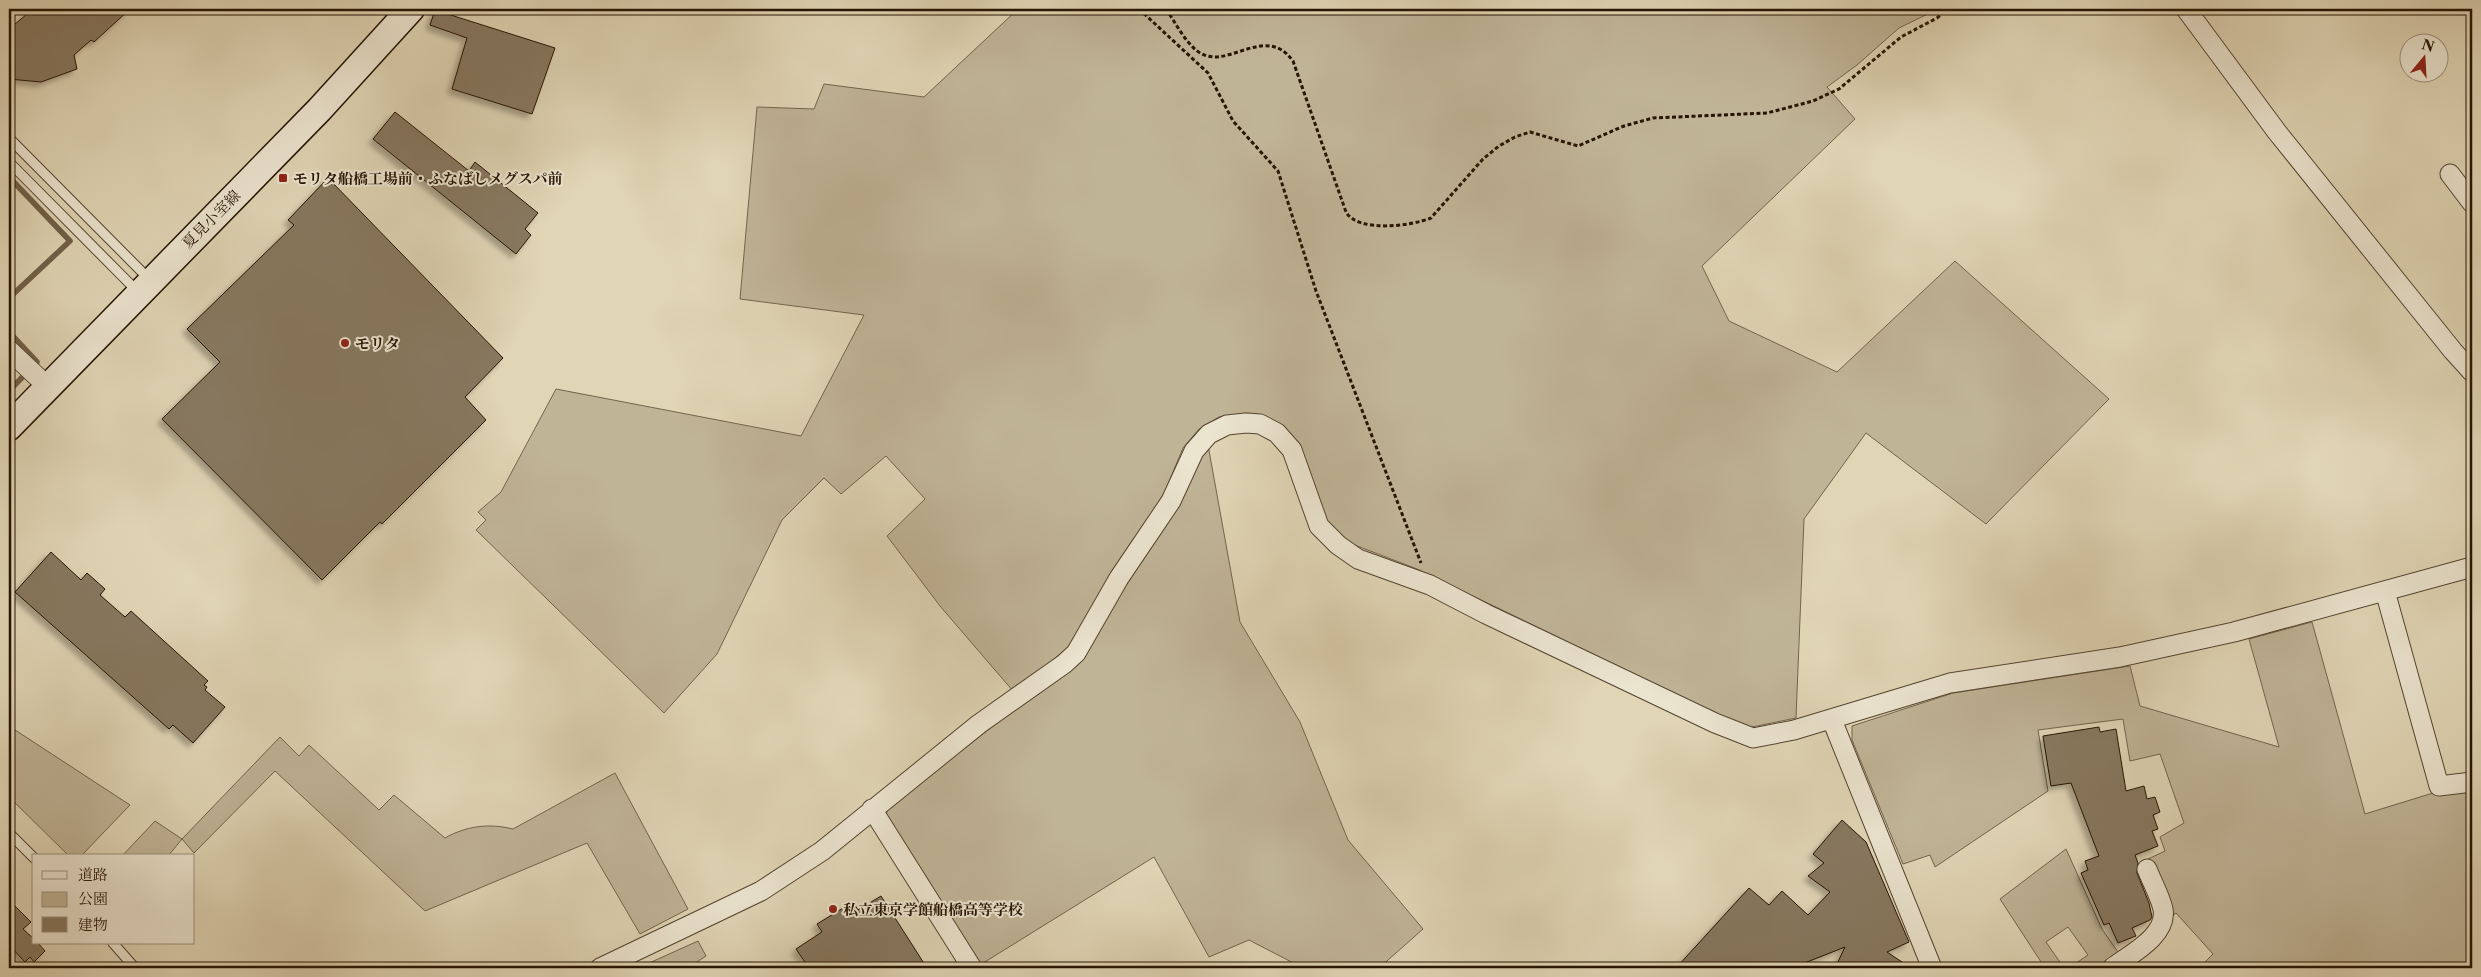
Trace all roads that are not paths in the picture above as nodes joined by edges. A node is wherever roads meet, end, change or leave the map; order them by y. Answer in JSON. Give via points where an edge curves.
{"nodes":[{"id":1,"x":411,"y":9,"type":"edge"},
{"id":2,"x":2186,"y":9,"type":"edge"},
{"id":3,"x":9,"y":138,"type":"edge"},
{"id":4,"x":9,"y":162,"type":"edge"},
{"id":5,"x":2450,"y":174,"type":"dead end"},
{"id":6,"x":2472,"y":203,"type":"edge"},
{"id":7,"x":144,"y":286,"type":"junction"},
{"id":8,"x":9,"y":350,"type":"edge"},
{"id":9,"x":2472,"y":372,"type":"edge"},
{"id":10,"x":47,"y":386,"type":"junction"},
{"id":11,"x":9,"y":427,"type":"edge"},
{"id":12,"x":2472,"y":567,"type":"edge"},
{"id":13,"x":2385,"y":591,"type":"junction"},
{"id":14,"x":1832,"y":720,"type":"junction"},
{"id":15,"x":2472,"y":782,"type":"edge"},
{"id":16,"x":872,"y":809,"type":"junction"},
{"id":17,"x":9,"y":833,"type":"edge"},
{"id":18,"x":32,"y":856,"type":"edge"},
{"id":19,"x":2146,"y":870,"type":"dead end"},
{"id":20,"x":114,"y":944,"type":"edge"},
{"id":21,"x":135,"y":968,"type":"edge"},
{"id":22,"x":600,"y":968,"type":"edge"},
{"id":23,"x":972,"y":968,"type":"edge"},
{"id":24,"x":1932,"y":968,"type":"edge"},
{"id":25,"x":2112,"y":968,"type":"edge"}],
"edges":[{"from":1,"to":7,"type":"main road","name":"夏見小室線","via":[[319,110]]},
{"from":2,"to":9,"type":"street","via":[[2277,132]]},
{"from":3,"to":7,"type":"lane"},
{"from":4,"to":7,"type":"lane"},
{"from":5,"to":6,"type":"street"},
{"from":7,"to":10,"type":"main road","name":"夏見小室線"},
{"from":8,"to":10,"type":"street"},
{"from":10,"to":11,"type":"main road","name":"夏見小室線"},
{"from":12,"to":13,"type":"street"},
{"from":13,"to":14,"type":"street","via":[[2234,632],[2130,655],[1950,683]]},
{"from":13,"to":15,"type":"street","via":[[2439,786]]},
{"from":14,"to":16,"type":"street","via":[[1753,738],[1715,723],[1430,585],[1358,559],[1319,526],[1292,450],[1277,433],[1260,424],[1246,423],[1227,425],[1209,434],[1194,451],[1172,501],[1119,578],[1076,653],[979,724]]},
{"from":14,"to":24,"type":"street"},
{"from":16,"to":22,"type":"street","via":[[822,851],[761,891]]},
{"from":16,"to":23,"type":"street"},
{"from":17,"to":18,"type":"lane"},
{"from":19,"to":25,"type":"street","via":[[2163,910],[2162,920],[2147,943]]},
{"from":20,"to":21,"type":"lane"}]}
